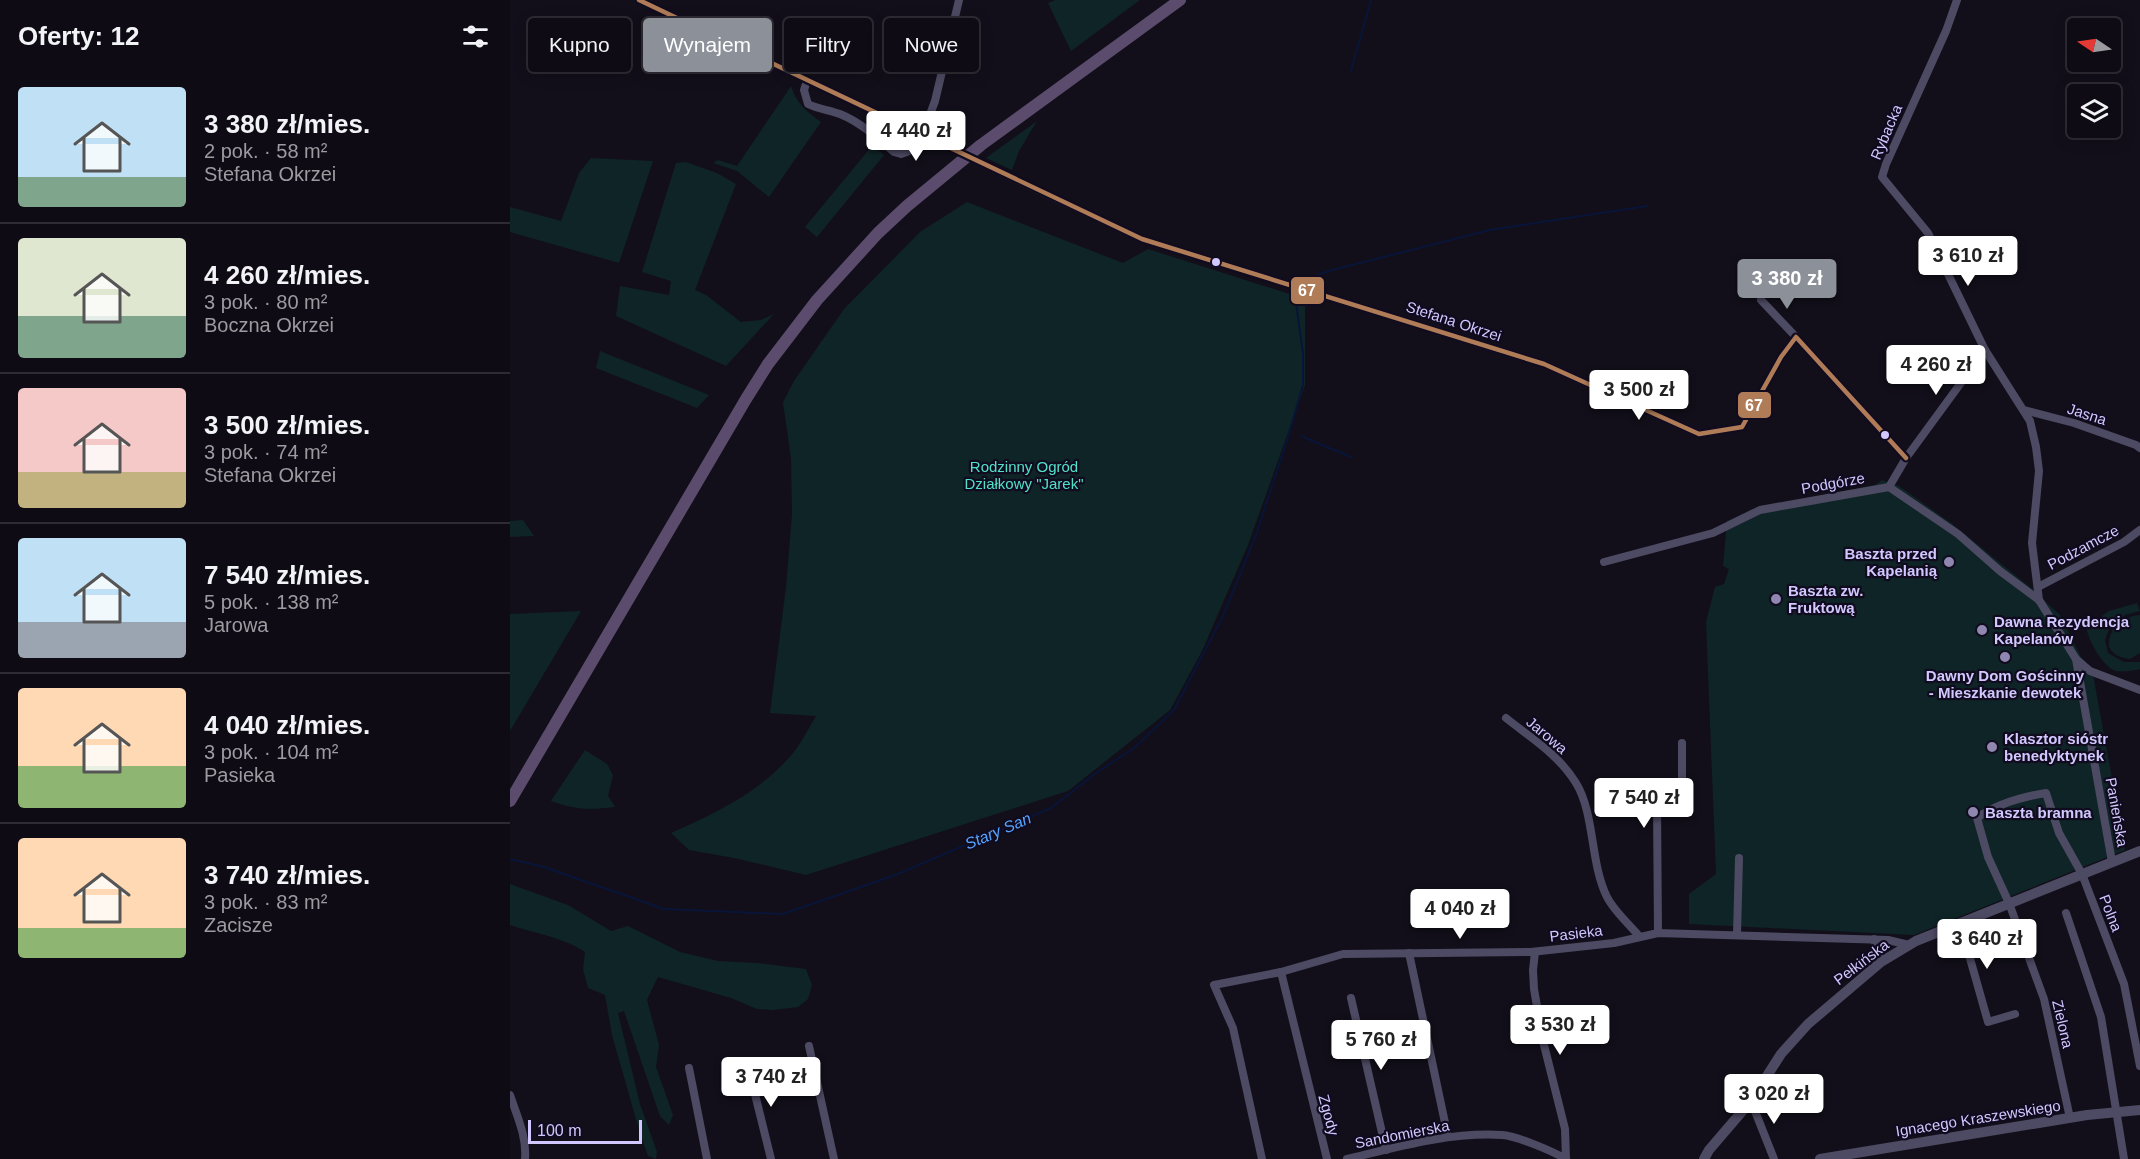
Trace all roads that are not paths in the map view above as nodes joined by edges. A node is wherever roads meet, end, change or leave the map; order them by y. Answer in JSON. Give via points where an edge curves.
{"nodes":[{"id":1,"x":639,"y":0,"type":"edge"},
{"id":2,"x":959,"y":0,"type":"edge"},
{"id":3,"x":1180,"y":0,"type":"edge"},
{"id":4,"x":1957,"y":0,"type":"edge"},
{"id":5,"x":807,"y":81,"type":"junction"},
{"id":6,"x":1761,"y":300,"type":"dead end"},
{"id":7,"x":1796,"y":337,"type":"junction"},
{"id":8,"x":1986,"y":350,"type":"junction"},
{"id":9,"x":2024,"y":410,"type":"junction"},
{"id":10,"x":2140,"y":448,"type":"edge"},
{"id":11,"x":1906,"y":458,"type":"junction"},
{"id":12,"x":1889,"y":487,"type":"junction"},
{"id":13,"x":2140,"y":530,"type":"edge"},
{"id":14,"x":1604,"y":562,"type":"dead end"},
{"id":15,"x":2038,"y":587,"type":"junction"},
{"id":16,"x":2039,"y":600,"type":"junction"},
{"id":17,"x":2076,"y":659,"type":"junction"},
{"id":18,"x":2140,"y":690,"type":"edge"},
{"id":19,"x":1506,"y":718,"type":"dead end"},
{"id":20,"x":1683,"y":743,"type":"dead end"},
{"id":21,"x":2046,"y":793,"type":"joint"},
{"id":22,"x":510,"y":801,"type":"edge"},
{"id":23,"x":2140,"y":851,"type":"edge"},
{"id":24,"x":1740,"y":858,"type":"dead end"},
{"id":25,"x":2112,"y":862,"type":"junction"},
{"id":26,"x":2082,"y":874,"type":"junction"},
{"id":27,"x":2009,"y":903,"type":"junction"},
{"id":28,"x":2066,"y":913,"type":"dead end"},
{"id":29,"x":1960,"y":923,"type":"junction"},
{"id":30,"x":1658,"y":933,"type":"junction"},
{"id":31,"x":1737,"y":934,"type":"junction"},
{"id":32,"x":1639,"y":936,"type":"junction"},
{"id":33,"x":1874,"y":939,"type":"junction"},
{"id":34,"x":1909,"y":945,"type":"junction"},
{"id":35,"x":1535,"y":952,"type":"junction"},
{"id":36,"x":1409,"y":953,"type":"junction"},
{"id":37,"x":1881,"y":962,"type":"junction"},
{"id":38,"x":1281,"y":972,"type":"junction"},
{"id":39,"x":1351,"y":998,"type":"dead end"},
{"id":40,"x":2015,"y":1014,"type":"dead end"},
{"id":41,"x":809,"y":1046,"type":"dead end"},
{"id":42,"x":747,"y":1062,"type":"dead end"},
{"id":43,"x":2140,"y":1066,"type":"edge"},
{"id":44,"x":689,"y":1068,"type":"dead end"},
{"id":45,"x":510,"y":1095,"type":"edge"},
{"id":46,"x":1751,"y":1101,"type":"junction"},
{"id":47,"x":2140,"y":1110,"type":"edge"},
{"id":48,"x":2116,"y":1111,"type":"junction"},
{"id":49,"x":2070,"y":1118,"type":"junction"},
{"id":50,"x":1448,"y":1137,"type":"junction"},
{"id":51,"x":1718,"y":1139,"type":"junction"},
{"id":52,"x":1386,"y":1150,"type":"junction"},
{"id":53,"x":525,"y":1159,"type":"edge"},
{"id":54,"x":707,"y":1159,"type":"edge"},
{"id":55,"x":771,"y":1159,"type":"edge"},
{"id":56,"x":834,"y":1159,"type":"edge"},
{"id":57,"x":1262,"y":1159,"type":"edge"},
{"id":58,"x":1327,"y":1159,"type":"edge"},
{"id":59,"x":1347,"y":1159,"type":"edge"},
{"id":60,"x":1566,"y":1159,"type":"edge"},
{"id":61,"x":1704,"y":1159,"type":"edge"},
{"id":62,"x":1713,"y":1159,"type":"edge"},
{"id":63,"x":1774,"y":1159,"type":"edge"},
{"id":64,"x":1820,"y":1159,"type":"edge"},
{"id":65,"x":2124,"y":1159,"type":"edge"}],
"edges":[{"from":1,"to":5,"type":"street","name":"Stefana Okrzei"},
{"from":2,"to":5,"type":"street","via":[[935,102],[917,146],[907,152],[894,152],[856,122],[808,104],[804,90]]},
{"from":3,"to":22,"type":"main road","via":[[944,174],[878,233],[817,300],[746,399]]},
{"from":4,"to":8,"type":"street","name":"Rybacka","via":[[1882,177],[1928,233]]},
{"from":5,"to":7,"type":"street","name":"Stefana Okrzei","bridge":true,"via":[[1142,239],[1544,364],[1699,434],[1742,427]]},
{"from":6,"to":7,"type":"street"},
{"from":7,"to":11,"type":"street"},
{"from":8,"to":9,"type":"street","name":"Rybacka"},
{"from":8,"to":11,"type":"street"},
{"from":9,"to":10,"type":"street","name":"Jasna","via":[[2074,423]]},
{"from":9,"to":15,"type":"street","name":"Rybacka","via":[[2039,471],[2032,543]]},
{"from":11,"to":12,"type":"street"},
{"from":12,"to":14,"type":"street","name":"Podgórze","via":[[1760,510],[1713,533]]},
{"from":12,"to":16,"type":"street","via":[[1958,534]]},
{"from":13,"to":15,"type":"street","name":"Podzamcze"},
{"from":15,"to":16,"type":"street","name":"Rybacka"},
{"from":16,"to":17,"type":"street","name":"Panieńska"},
{"from":17,"to":18,"type":"street","via":[[2090,671]]},
{"from":17,"to":25,"type":"street","name":"Panieńska"},
{"from":19,"to":32,"type":"street","name":"Jarowa","via":[[1558,759],[1576,784],[1584,802],[1607,899]]},
{"from":20,"to":30,"type":"street","via":[[1682,805],[1657,806]]},
{"from":21,"to":26,"type":"street","name":"Polna","via":[[2059,833]]},
{"from":21,"to":27,"type":"street","name":"Zielona","via":[[1992,808],[1977,818],[1988,857]]},
{"from":23,"to":25,"type":"street","name":"Pełkińska"},
{"from":24,"to":31,"type":"street"},
{"from":25,"to":26,"type":"street","name":"Pełkińska"},
{"from":26,"to":27,"type":"street","name":"Pełkińska"},
{"from":26,"to":43,"type":"street","name":"Polna","via":[[2124,984]]},
{"from":27,"to":29,"type":"street","name":"Pełkińska"},
{"from":27,"to":49,"type":"street","name":"Zielona","via":[[2044,999]]},
{"from":28,"to":48,"type":"street","via":[[2101,1017]]},
{"from":29,"to":34,"type":"street","name":"Pełkińska"},
{"from":29,"to":40,"type":"street","via":[[1988,1023]]},
{"from":30,"to":31,"type":"street","name":"Pasieka"},
{"from":30,"to":32,"type":"street","name":"Pasieka"},
{"from":31,"to":33,"type":"street","name":"Pasieka"},
{"from":32,"to":35,"type":"street","name":"Pasieka","via":[[1614,943]]},
{"from":33,"to":34,"type":"street","name":"Pasieka"},
{"from":33,"to":37,"type":"street"},
{"from":34,"to":37,"type":"street","name":"Pełkińska"},
{"from":35,"to":36,"type":"street","name":"Pasieka"},
{"from":35,"to":60,"type":"street","via":[[1534,989],[1565,1129]]},
{"from":36,"to":38,"type":"street","name":"Pasieka","via":[[1343,954]]},
{"from":36,"to":50,"type":"street"},
{"from":37,"to":46,"type":"street","name":"Pełkińska","via":[[1808,1023],[1781,1054]]},
{"from":38,"to":57,"type":"street","name":"Pasieka","via":[[1214,985],[1233,1028]]},
{"from":38,"to":58,"type":"street","name":"Zgody"},
{"from":39,"to":52,"type":"street"},
{"from":41,"to":56,"type":"street"},
{"from":42,"to":55,"type":"street"},
{"from":44,"to":54,"type":"street"},
{"from":45,"to":53,"type":"street","via":[[521,1127]]},
{"from":46,"to":51,"type":"street","name":"Pełkińska"},
{"from":46,"to":63,"type":"street"},
{"from":47,"to":48,"type":"street","name":"Ignacego Kraszewskiego"},
{"from":48,"to":49,"type":"street","name":"Ignacego Kraszewskiego"},
{"from":48,"to":65,"type":"street"},
{"from":49,"to":64,"type":"street","name":"Ignacego Kraszewskiego"},
{"from":50,"to":52,"type":"street","name":"Sandomierska"},
{"from":50,"to":60,"type":"street","name":"Sandomierska","via":[[1504,1135]]},
{"from":51,"to":61,"type":"street","name":"Pełkińska"},
{"from":51,"to":62,"type":"street","name":"Pełkińska"},
{"from":52,"to":59,"type":"street","name":"Sandomierska"}]}
